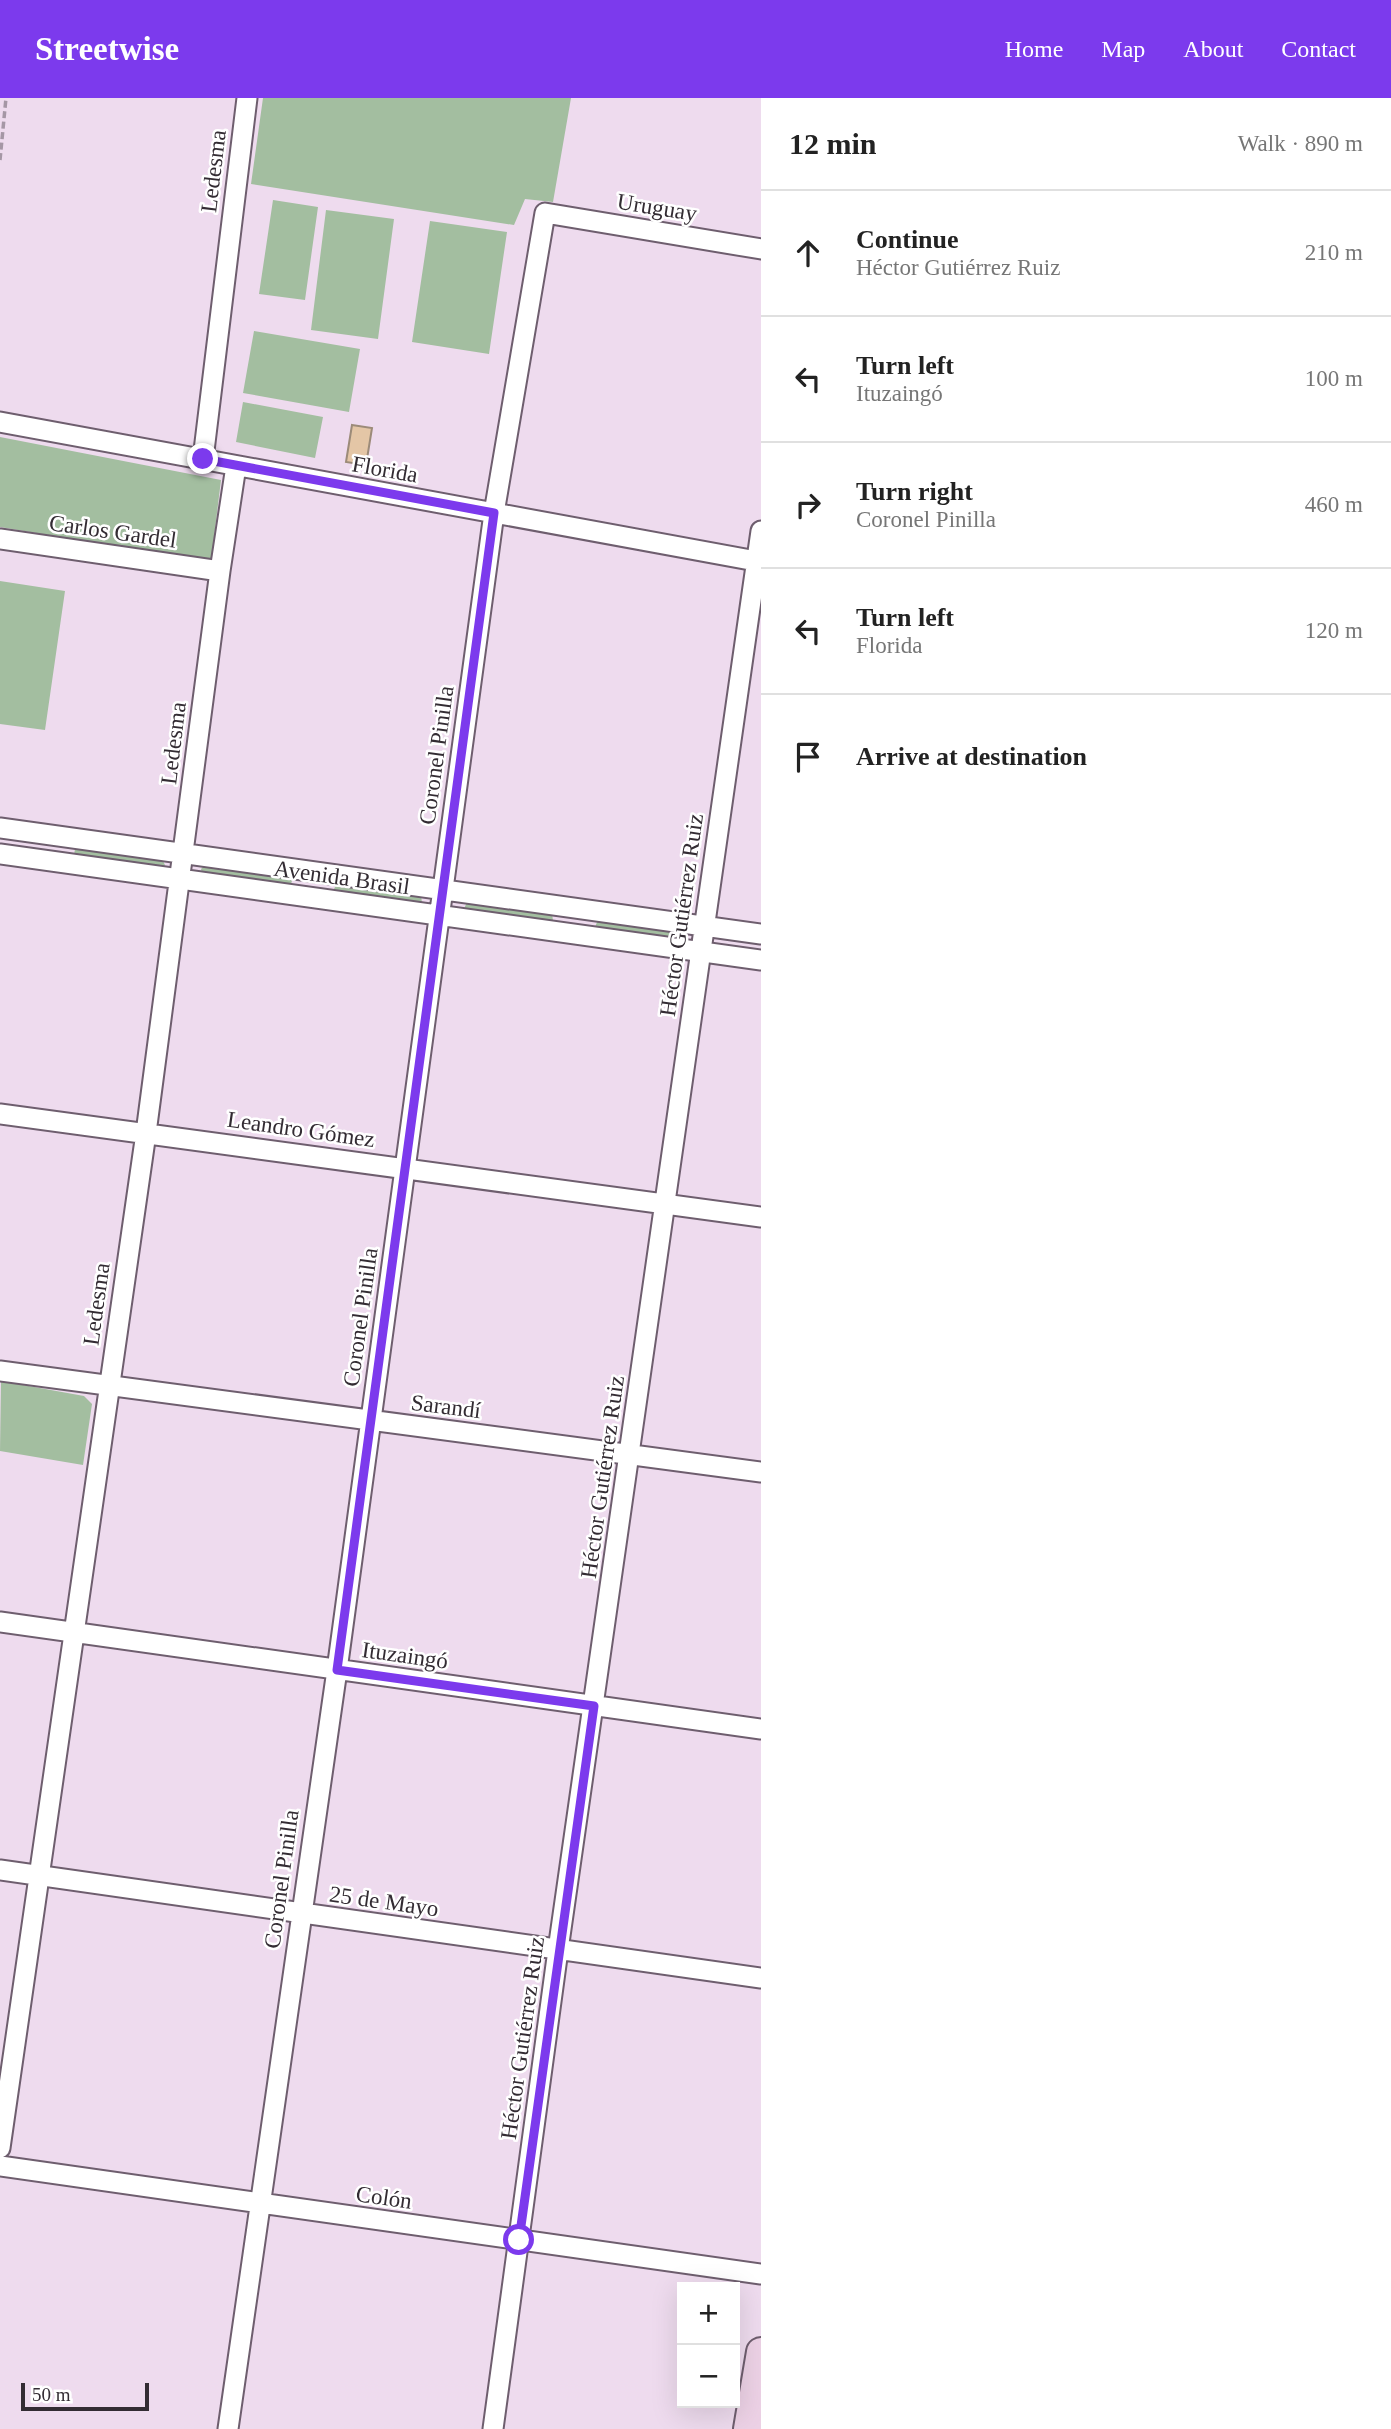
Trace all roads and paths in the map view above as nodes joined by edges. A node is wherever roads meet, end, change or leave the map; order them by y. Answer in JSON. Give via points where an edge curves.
{"nodes":[{"id":1,"x":6,"y":98,"type":"edge"},
{"id":2,"x":247,"y":98,"type":"edge"},
{"id":3,"x":0,"y":160,"type":"edge"},
{"id":4,"x":545,"y":213,"type":"joint"},
{"id":5,"x":761,"y":249,"type":"edge"},
{"id":6,"x":0,"y":422,"type":"edge"},
{"id":7,"x":203,"y":459,"type":"junction"},
{"id":8,"x":236,"y":466,"type":"junction"},
{"id":9,"x":494,"y":513,"type":"junction"},
{"id":10,"x":761,"y":531,"type":"edge"},
{"id":11,"x":0,"y":539,"type":"edge"},
{"id":12,"x":759,"y":561,"type":"edge"},
{"id":13,"x":220,"y":571,"type":"junction"},
{"id":14,"x":0,"y":828,"type":"edge"},
{"id":15,"x":183,"y":853,"type":"junction"},
{"id":16,"x":0,"y":854,"type":"edge"},
{"id":17,"x":180,"y":879,"type":"junction"},
{"id":18,"x":443,"y":889,"type":"junction"},
{"id":19,"x":440,"y":915,"type":"junction"},
{"id":20,"x":705,"y":926,"type":"junction"},
{"id":21,"x":761,"y":934,"type":"edge"},
{"id":22,"x":701,"y":952,"type":"junction"},
{"id":23,"x":761,"y":960,"type":"edge"},
{"id":24,"x":0,"y":1114,"type":"edge"},
{"id":25,"x":146,"y":1133,"type":"junction"},
{"id":26,"x":405,"y":1168,"type":"junction"},
{"id":27,"x":666,"y":1204,"type":"junction"},
{"id":28,"x":761,"y":1217,"type":"edge"},
{"id":29,"x":0,"y":1371,"type":"edge"},
{"id":30,"x":109,"y":1385,"type":"junction"},
{"id":31,"x":371,"y":1421,"type":"junction"},
{"id":32,"x":630,"y":1455,"type":"junction"},
{"id":33,"x":761,"y":1472,"type":"edge"},
{"id":34,"x":0,"y":1622,"type":"edge"},
{"id":35,"x":74,"y":1632,"type":"junction"},
{"id":36,"x":337,"y":1670,"type":"junction"},
{"id":37,"x":594,"y":1706,"type":"junction"},
{"id":38,"x":761,"y":1729,"type":"edge"},
{"id":39,"x":0,"y":1870,"type":"edge"},
{"id":40,"x":38,"y":1875,"type":"junction"},
{"id":41,"x":300,"y":1914,"type":"junction"},
{"id":42,"x":558,"y":1950,"type":"junction"},
{"id":43,"x":761,"y":1978,"type":"edge"},
{"id":44,"x":0,"y":2148,"type":"edge"},
{"id":45,"x":0,"y":2166,"type":"edge"},
{"id":46,"x":260,"y":2204,"type":"junction"},
{"id":47,"x":519,"y":2240,"type":"junction"},
{"id":48,"x":761,"y":2274,"type":"edge"},
{"id":49,"x":761,"y":2352,"type":"edge"},
{"id":50,"x":228,"y":2429,"type":"edge"},
{"id":51,"x":493,"y":2429,"type":"edge"},
{"id":52,"x":748,"y":2429,"type":"edge"}],
"edges":[{"from":1,"to":3,"type":"path"},
{"from":2,"to":7,"type":"street","name":"Ledesma"},
{"from":4,"to":5,"type":"street","name":"Uruguay"},
{"from":4,"to":9,"type":"street","name":"Coronel Pinilla"},
{"from":6,"to":7,"type":"street","name":"Florida"},
{"from":7,"to":8,"type":"street","name":"Florida"},
{"from":8,"to":9,"type":"street","name":"Florida"},
{"from":8,"to":13,"type":"street","name":"Ledesma"},
{"from":9,"to":12,"type":"street","name":"Florida"},
{"from":9,"to":18,"type":"street","name":"Coronel Pinilla"},
{"from":10,"to":12,"type":"street","name":"Héctor Gutiérrez Ruiz"},
{"from":11,"to":13,"type":"street","name":"Carlos Gardel"},
{"from":12,"to":20,"type":"street","name":"Héctor Gutiérrez Ruiz"},
{"from":13,"to":15,"type":"street","name":"Ledesma"},
{"from":14,"to":15,"type":"street","name":"Avenida Brasil"},
{"from":15,"to":17,"type":"street","name":"Ledesma"},
{"from":15,"to":18,"type":"street","name":"Avenida Brasil"},
{"from":16,"to":17,"type":"street","name":"Avenida Brasil"},
{"from":17,"to":19,"type":"street","name":"Avenida Brasil"},
{"from":17,"to":25,"type":"street","name":"Ledesma"},
{"from":18,"to":19,"type":"street","name":"Coronel Pinilla"},
{"from":18,"to":20,"type":"street","name":"Avenida Brasil"},
{"from":19,"to":22,"type":"street","name":"Avenida Brasil"},
{"from":19,"to":26,"type":"street","name":"Coronel Pinilla"},
{"from":20,"to":21,"type":"street","name":"Avenida Brasil"},
{"from":20,"to":22,"type":"street","name":"Héctor Gutiérrez Ruiz"},
{"from":22,"to":23,"type":"street","name":"Avenida Brasil"},
{"from":22,"to":27,"type":"street","name":"Héctor Gutiérrez Ruiz"},
{"from":24,"to":25,"type":"street","name":"Leandro Gómez"},
{"from":25,"to":26,"type":"street","name":"Leandro Gómez"},
{"from":25,"to":30,"type":"street","name":"Ledesma"},
{"from":26,"to":27,"type":"street","name":"Leandro Gómez"},
{"from":26,"to":31,"type":"street","name":"Coronel Pinilla"},
{"from":27,"to":28,"type":"street","name":"Leandro Gómez"},
{"from":27,"to":32,"type":"street","name":"Héctor Gutiérrez Ruiz"},
{"from":29,"to":30,"type":"street","name":"Sarandí"},
{"from":30,"to":31,"type":"street","name":"Sarandí"},
{"from":30,"to":35,"type":"street","name":"Ledesma"},
{"from":31,"to":32,"type":"street","name":"Sarandí"},
{"from":31,"to":36,"type":"street","name":"Coronel Pinilla"},
{"from":32,"to":33,"type":"street","name":"Sarandí"},
{"from":32,"to":37,"type":"street","name":"Héctor Gutiérrez Ruiz"},
{"from":34,"to":35,"type":"street","name":"Ituzaingó"},
{"from":35,"to":36,"type":"street","name":"Ituzaingó"},
{"from":35,"to":40,"type":"street","name":"Ledesma"},
{"from":36,"to":37,"type":"street","name":"Ituzaingó"},
{"from":36,"to":41,"type":"street","name":"Coronel Pinilla"},
{"from":37,"to":38,"type":"street","name":"Ituzaingó"},
{"from":37,"to":42,"type":"street","name":"Héctor Gutiérrez Ruiz"},
{"from":39,"to":40,"type":"street","name":"25 de Mayo"},
{"from":40,"to":41,"type":"street","name":"25 de Mayo"},
{"from":40,"to":44,"type":"street","name":"Ledesma"},
{"from":41,"to":42,"type":"street","name":"25 de Mayo"},
{"from":41,"to":46,"type":"street","name":"Coronel Pinilla"},
{"from":42,"to":43,"type":"street","name":"25 de Mayo"},
{"from":42,"to":47,"type":"street","name":"Héctor Gutiérrez Ruiz"},
{"from":45,"to":46,"type":"street","name":"Colón"},
{"from":46,"to":47,"type":"street","name":"Colón"},
{"from":46,"to":50,"type":"street","name":"Coronel Pinilla"},
{"from":47,"to":48,"type":"street","name":"Colón"},
{"from":47,"to":51,"type":"street","name":"Héctor Gutiérrez Ruiz"},
{"from":49,"to":52,"type":"street"}]}
